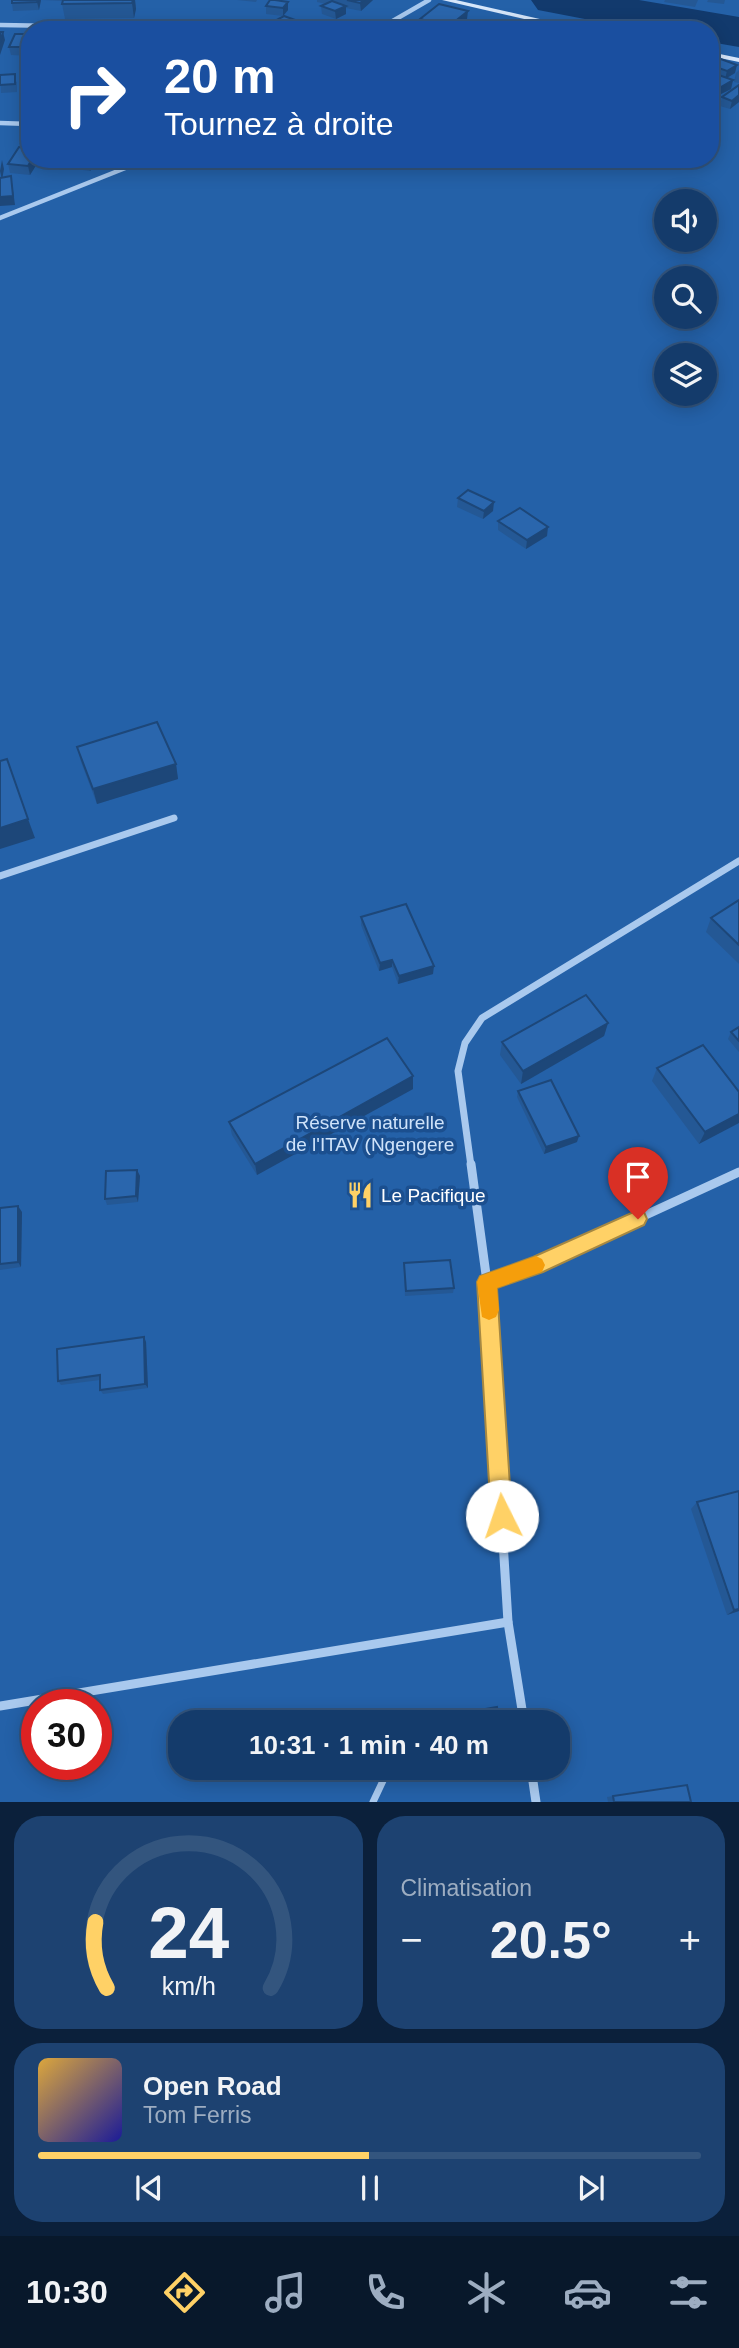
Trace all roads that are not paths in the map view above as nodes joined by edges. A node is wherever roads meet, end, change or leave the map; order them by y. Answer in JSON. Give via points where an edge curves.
{"nodes":[{"id":1,"x":429,"y":0,"type":"edge"},
{"id":2,"x":446,"y":0,"type":"edge"},
{"id":3,"x":393,"y":21,"type":"edge"},
{"id":4,"x":543,"y":21,"type":"edge"},
{"id":5,"x":0,"y":25,"type":"edge"},
{"id":6,"x":21,"y":25,"type":"edge"},
{"id":7,"x":719,"y":56,"type":"edge"},
{"id":8,"x":739,"y":60,"type":"edge"},
{"id":9,"x":0,"y":122,"type":"edge"},
{"id":10,"x":21,"y":123,"type":"edge"},
{"id":11,"x":125,"y":168,"type":"edge"},
{"id":12,"x":0,"y":218,"type":"edge"},
{"id":13,"x":174,"y":818,"type":"dead end"},
{"id":14,"x":739,"y":861,"type":"edge"},
{"id":15,"x":0,"y":876,"type":"edge"},
{"id":16,"x":739,"y":1172,"type":"edge"},
{"id":17,"x":487,"y":1282,"type":"junction"},
{"id":18,"x":508,"y":1622,"type":"junction"},
{"id":19,"x":0,"y":1706,"type":"edge"},
{"id":20,"x":522,"y":1710,"type":"edge"},
{"id":21,"x":383,"y":1780,"type":"edge"},
{"id":22,"x":533,"y":1780,"type":"edge"},
{"id":23,"x":373,"y":1802,"type":"edge"},
{"id":24,"x":536,"y":1802,"type":"edge"}],
"edges":[{"from":1,"to":3,"type":"street"},
{"from":2,"to":4,"type":"street"},
{"from":5,"to":6,"type":"street"},
{"from":7,"to":8,"type":"street"},
{"from":9,"to":10,"type":"street"},
{"from":11,"to":12,"type":"street"},
{"from":13,"to":15,"type":"street"},
{"from":14,"to":17,"type":"street","via":[[482,1018],[465,1043],[458,1072]]},
{"from":16,"to":17,"type":"street","via":[[537,1265]]},
{"from":17,"to":18,"type":"street"},
{"from":18,"to":19,"type":"street"},
{"from":18,"to":20,"type":"street"},
{"from":21,"to":23,"type":"lane"},
{"from":22,"to":24,"type":"street"}]}
